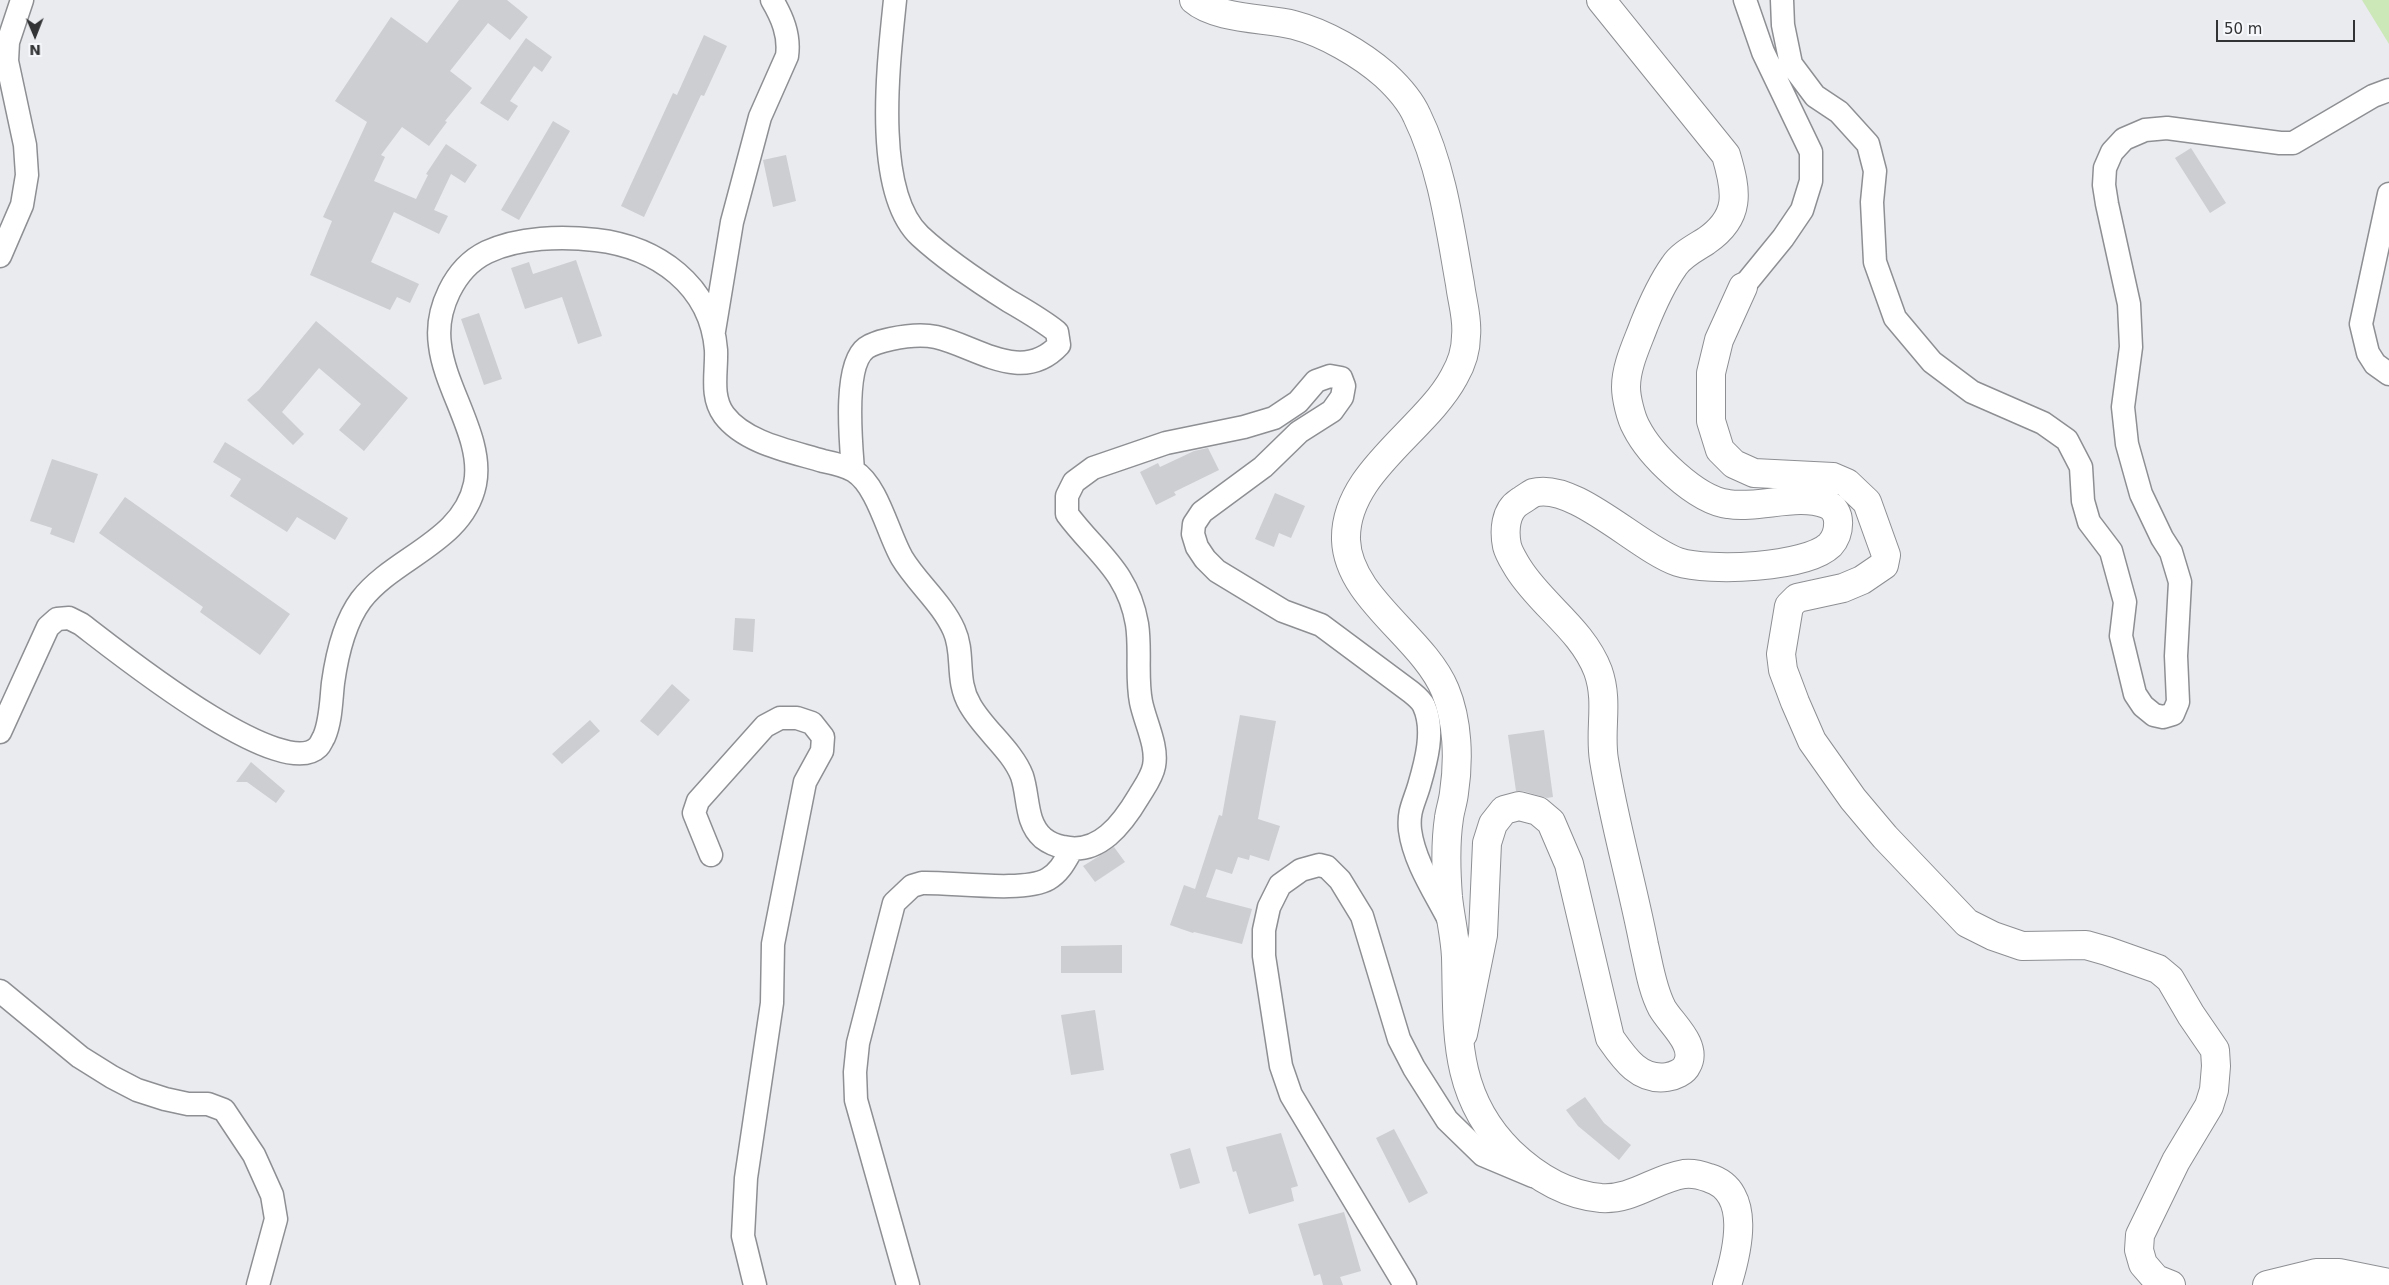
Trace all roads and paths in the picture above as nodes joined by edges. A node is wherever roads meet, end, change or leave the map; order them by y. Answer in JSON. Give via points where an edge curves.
{"nodes":[{"id":1,"x":22,"y":0,"type":"edge"},
{"id":2,"x":772,"y":0,"type":"edge"},
{"id":3,"x":895,"y":0,"type":"edge"},
{"id":4,"x":1194,"y":0,"type":"edge"},
{"id":5,"x":1602,"y":0,"type":"edge"},
{"id":6,"x":1745,"y":0,"type":"edge"},
{"id":7,"x":1782,"y":0,"type":"edge"},
{"id":8,"x":2389,"y":90,"type":"edge"},
{"id":9,"x":2389,"y":194,"type":"edge"},
{"id":10,"x":0,"y":256,"type":"edge"},
{"id":11,"x":1743,"y":287,"type":"joint"},
{"id":12,"x":714,"y":332,"type":"junction"},
{"id":13,"x":2389,"y":374,"type":"edge"},
{"id":14,"x":853,"y":470,"type":"junction"},
{"id":15,"x":0,"y":732,"type":"edge"},
{"id":16,"x":1072,"y":849,"type":"junction"},
{"id":17,"x":711,"y":855,"type":"dead end"},
{"id":18,"x":1454,"y":930,"type":"junction"},
{"id":19,"x":0,"y":991,"type":"edge"},
{"id":20,"x":1459,"y":1056,"type":"junction"},
{"id":21,"x":1548,"y":1181,"type":"junction"},
{"id":22,"x":2389,"y":1283,"type":"edge"},
{"id":23,"x":258,"y":1285,"type":"edge"},
{"id":24,"x":755,"y":1285,"type":"edge"},
{"id":25,"x":908,"y":1285,"type":"edge"},
{"id":26,"x":1405,"y":1285,"type":"edge"},
{"id":27,"x":1727,"y":1285,"type":"edge"},
{"id":28,"x":2171,"y":1285,"type":"edge"},
{"id":29,"x":2267,"y":1285,"type":"edge"}],
"edges":[{"from":1,"to":10,"type":"street","via":[[8,42],[6,61],[25,145],[27,175],[22,205]]},
{"from":2,"to":12,"type":"street","via":[[784,24],[788,46],[760,117],[732,222]]},
{"from":3,"to":14,"type":"street","via":[[887,131],[894,183],[908,222],[958,267],[1057,332],[1059,345],[1044,357],[1027,363],[981,355],[935,336],[898,337],[864,349],[856,365],[852,390]]},
{"from":4,"to":18,"type":"main road","via":[[1199,5],[1226,13],[1296,25],[1331,38],[1380,71],[1405,95],[1417,115],[1431,152],[1464,310],[1467,333],[1463,356],[1441,398],[1387,454],[1360,491],[1348,517],[1346,544],[1354,573],[1432,666],[1445,690],[1455,722],[1454,794],[1446,851],[1448,899]]},
{"from":5,"to":20,"type":"main road","via":[[1726,155],[1733,178],[1734,204],[1727,224],[1674,264],[1650,311],[1633,354],[1626,388],[1634,425],[1655,454],[1684,481],[1712,500],[1730,505],[1822,502],[1833,507],[1838,517],[1838,532],[1832,543],[1820,552],[1796,560],[1699,568],[1676,562],[1650,549],[1616,524],[1553,492],[1532,494],[1513,506],[1505,526],[1507,551],[1530,587],[1586,647],[1599,674],[1605,710],[1603,757],[1649,970],[1662,1008],[1685,1040],[1689,1052],[1687,1065],[1678,1074],[1662,1078],[1642,1074],[1625,1060],[1610,1038],[1561,842],[1551,822],[1538,811],[1519,806],[1504,810],[1493,824],[1487,843],[1483,935]]},
{"from":6,"to":11,"type":"street","via":[[1763,52],[1811,152],[1812,181],[1802,210]]},
{"from":7,"to":8,"type":"street","via":[[1790,64],[1815,96],[1840,112],[1868,144],[1875,171],[1872,202],[1875,262],[1895,318],[1932,362],[1972,392],[2043,423],[2067,440],[2081,467],[2083,501],[2089,522],[2111,551],[2125,602],[2121,636],[2135,694],[2143,706],[2163,718],[2173,714],[2178,702],[2176,656],[2180,582],[2171,552],[2141,494],[2127,444],[2123,407],[2131,347],[2129,304],[2107,204],[2105,168],[2112,152],[2124,139],[2145,130],[2167,128],[2293,143]]},
{"from":9,"to":13,"type":"street","via":[[2361,324],[2368,353],[2375,364]]},
{"from":11,"to":28,"type":"main road","via":[[1719,340],[1711,373],[1711,421],[1720,450],[1734,464],[1754,473],[1833,477],[1847,482],[1867,502],[1886,555],[1884,565],[1862,580],[1843,588],[1797,598],[1789,606],[1781,654],[1783,670],[1812,741],[1858,806],[1967,923],[2022,946],[2086,946],[2158,969],[2170,979],[2215,1050],[2214,1090],[2209,1106],[2176,1161],[2140,1235],[2139,1250],[2143,1264],[2156,1279]]},
{"from":12,"to":14,"type":"street","via":[[714,386],[719,409],[732,424],[752,437]]},
{"from":12,"to":15,"type":"street","via":[[687,281],[664,263],[638,250],[599,240],[552,238],[513,244],[484,253],[457,278],[448,293],[440,321],[439,344],[445,369],[474,452],[477,470],[473,493],[450,530],[380,579],[349,617],[334,676],[327,730],[318,747],[308,753],[292,754],[237,734],[69,618],[57,619],[48,627]]},
{"from":14,"to":16,"type":"street","via":[[866,483],[906,563],[956,634],[961,684],[967,701],[1021,773],[1033,824],[1041,837],[1056,846]]},
{"from":16,"to":18,"type":"street","via":[[1086,848],[1114,832],[1150,778],[1156,761],[1139,691],[1138,631],[1132,601],[1118,574],[1067,514],[1067,496],[1074,482],[1093,468],[1166,443],[1274,418],[1298,402],[1316,381],[1330,376],[1341,378],[1344,386],[1342,397],[1332,410],[1299,432],[1263,467],[1202,512],[1194,524],[1193,534],[1197,547],[1217,571],[1283,611],[1321,625],[1412,692],[1424,705],[1429,719],[1429,734],[1419,786],[1409,811],[1410,831],[1430,883]]},
{"from":16,"to":25,"type":"street","via":[[1061,869],[1048,880],[1030,885],[922,883],[912,886],[894,903],[858,1043],[856,1100]]},
{"from":17,"to":24,"type":"street","via":[[694,813],[698,801],[765,726],[780,718],[797,718],[812,723],[823,736],[822,751],[805,782],[773,944],[772,1003],[746,1178],[743,1236]]},
{"from":18,"to":20,"type":"main road"},
{"from":19,"to":23,"type":"street","via":[[80,1057],[137,1090],[224,1110],[254,1155],[272,1195],[276,1219]]},
{"from":20,"to":21,"type":"main road","via":[[1470,1094],[1490,1127],[1507,1150]]},
{"from":21,"to":26,"type":"street","via":[[1483,1155],[1447,1120],[1399,1039],[1362,916],[1340,880],[1327,867],[1319,865],[1301,870],[1280,885],[1269,907],[1264,930],[1264,956],[1281,1066],[1291,1095]]},
{"from":21,"to":27,"type":"main road","via":[[1569,1192],[1604,1198],[1627,1196],[1669,1178],[1690,1173],[1714,1179],[1725,1186],[1737,1211],[1735,1261]]},
{"from":22,"to":29,"type":"main road","via":[[2316,1273]]}]}
